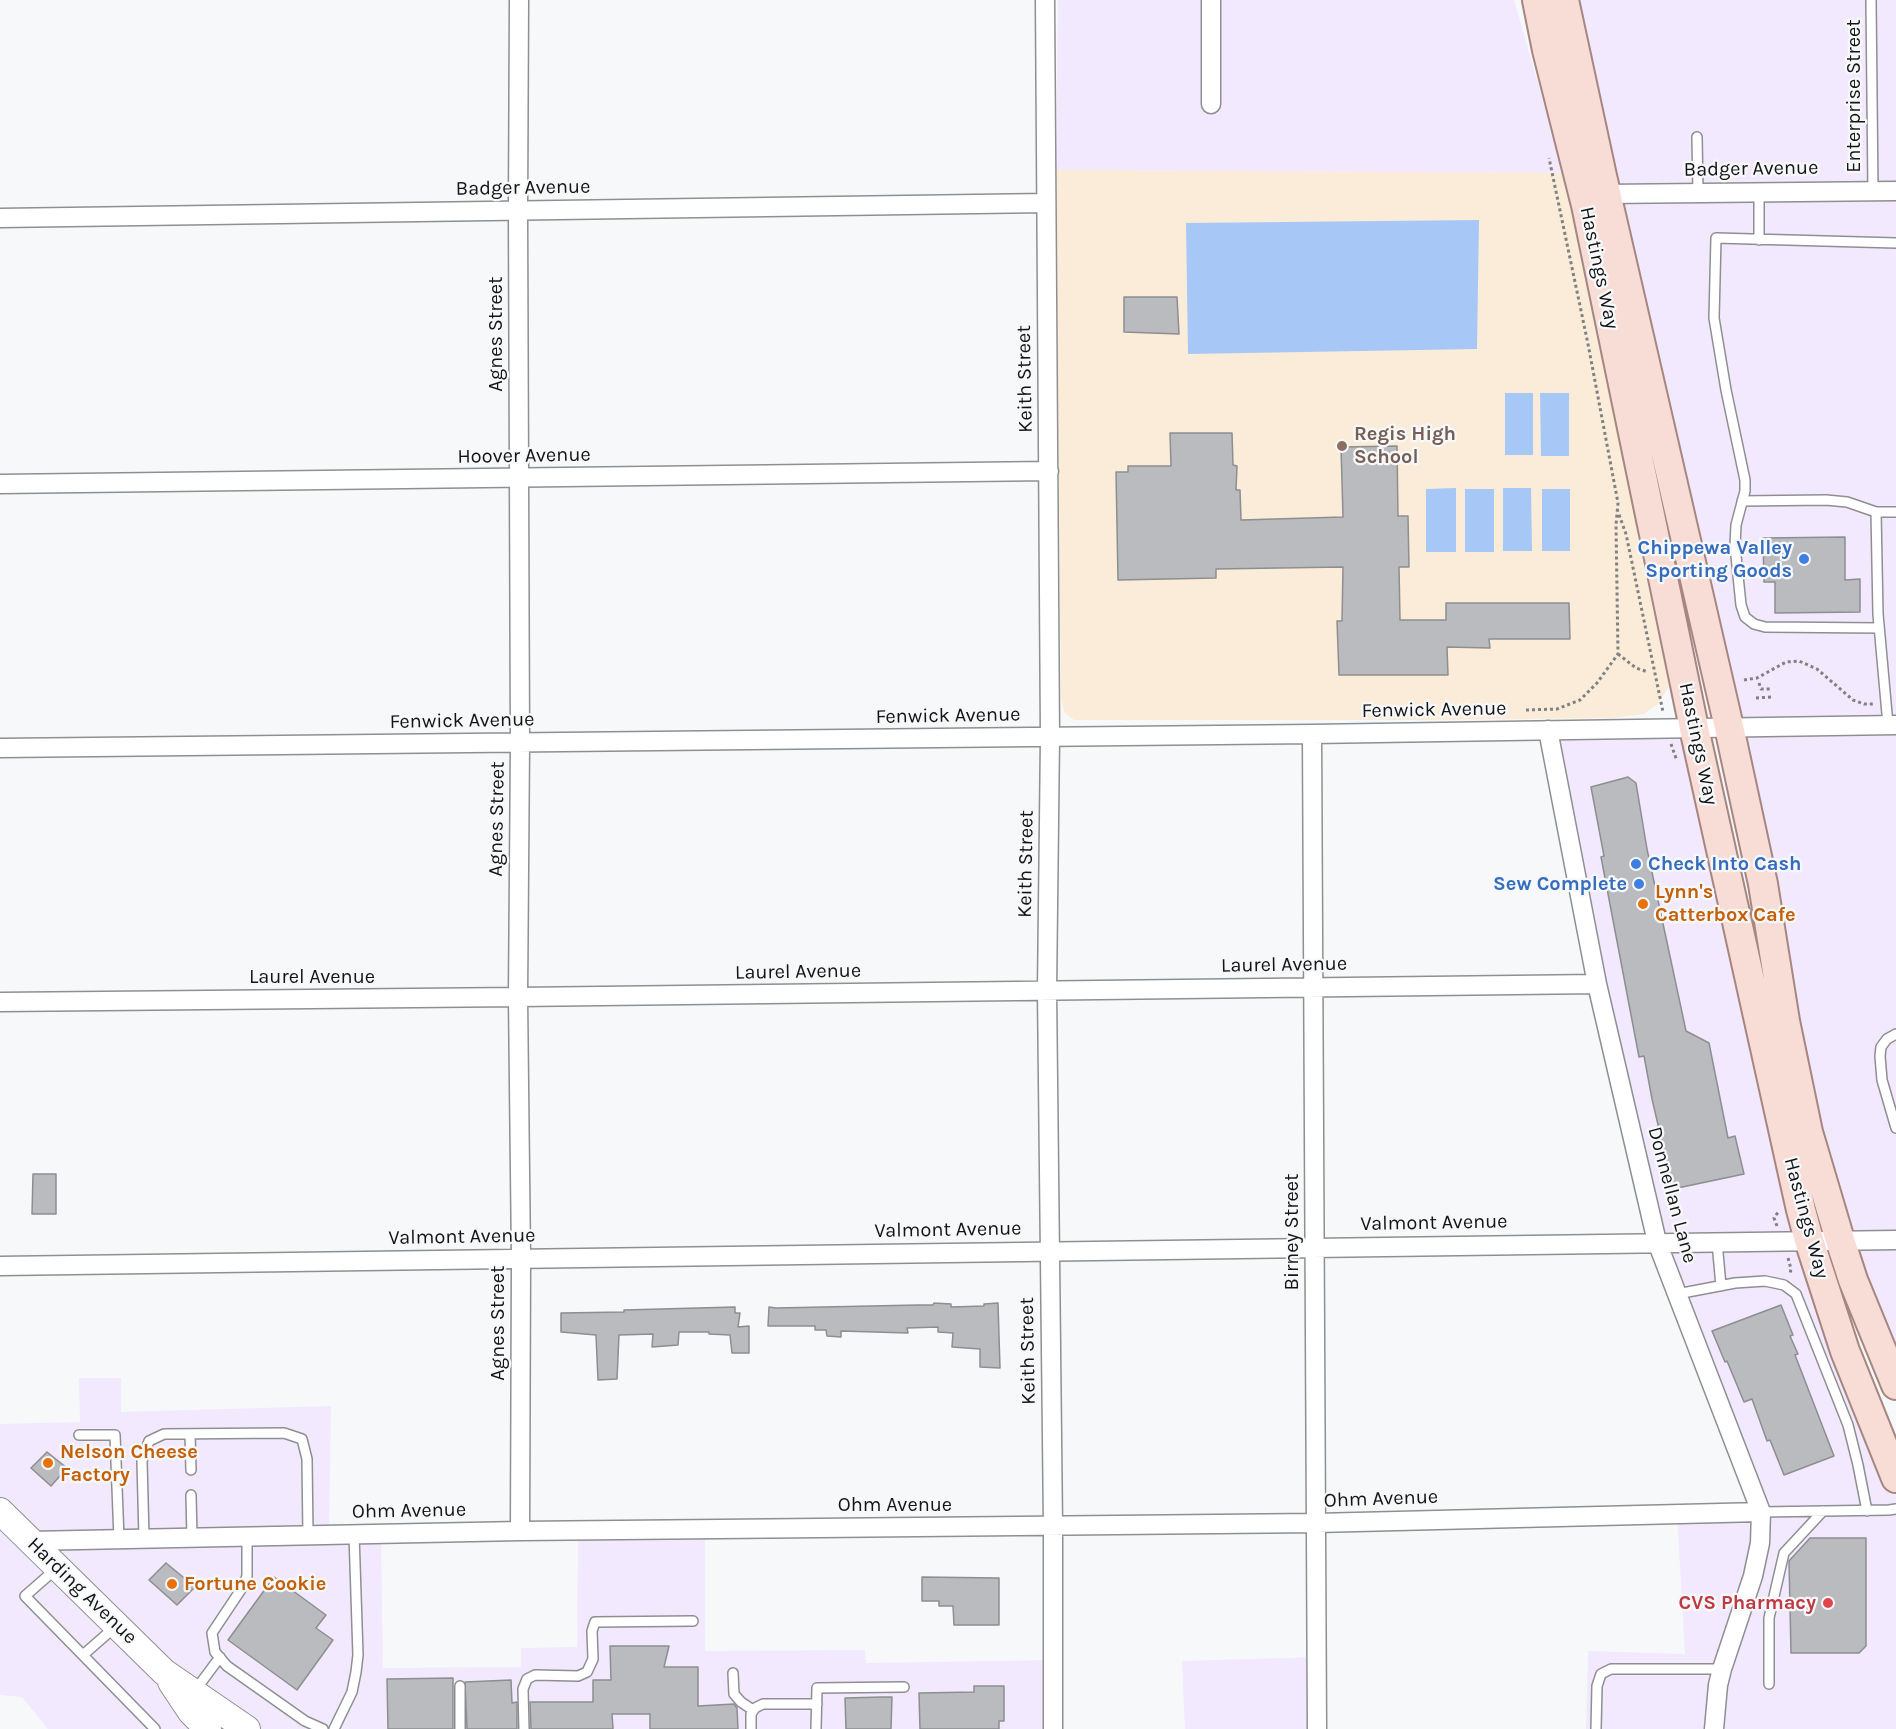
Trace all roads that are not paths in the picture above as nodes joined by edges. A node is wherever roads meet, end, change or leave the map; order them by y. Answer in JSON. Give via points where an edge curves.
{"nodes":[{"id":1,"x":519,"y":0,"type":"edge"},
{"id":2,"x":1045,"y":0,"type":"edge"},
{"id":3,"x":1211,"y":0,"type":"edge"},
{"id":4,"x":1537,"y":0,"type":"edge"},
{"id":5,"x":1564,"y":0,"type":"edge"},
{"id":6,"x":1871,"y":0,"type":"edge"},
{"id":7,"x":1547,"y":50,"type":"junction"},
{"id":8,"x":1211,"y":104,"type":"dead end"},
{"id":9,"x":1697,"y":137,"type":"dead end"},
{"id":10,"x":1873,"y":191,"type":"junction"},
{"id":11,"x":1896,"y":191,"type":"edge"},
{"id":12,"x":1698,"y":192,"type":"junction"},
{"id":13,"x":1759,"y":192,"type":"junction"},
{"id":14,"x":1606,"y":194,"type":"junction"},
{"id":15,"x":1046,"y":203,"type":"junction"},
{"id":16,"x":518,"y":211,"type":"junction"},
{"id":17,"x":0,"y":218,"type":"edge"},
{"id":18,"x":1759,"y":240,"type":"junction"},
{"id":19,"x":1896,"y":243,"type":"edge"},
{"id":20,"x":1049,"y":471,"type":"junction"},
{"id":21,"x":519,"y":478,"type":"junction"},
{"id":22,"x":0,"y":484,"type":"edge"},
{"id":23,"x":1743,"y":501,"type":"junction"},
{"id":24,"x":1876,"y":512,"type":"junction"},
{"id":25,"x":1896,"y":512,"type":"edge"},
{"id":26,"x":1879,"y":628,"type":"junction"},
{"id":27,"x":1892,"y":725,"type":"edge"},
{"id":28,"x":1729,"y":727,"type":"junction"},
{"id":29,"x":1694,"y":728,"type":"junction"},
{"id":30,"x":1548,"y":730,"type":"junction"},
{"id":31,"x":1312,"y":734,"type":"junction"},
{"id":32,"x":1050,"y":737,"type":"junction"},
{"id":33,"x":520,"y":743,"type":"junction"},
{"id":34,"x":0,"y":748,"type":"edge"},
{"id":35,"x":1597,"y":984,"type":"junction"},
{"id":36,"x":1314,"y":987,"type":"junction"},
{"id":37,"x":1047,"y":991,"type":"junction"},
{"id":38,"x":518,"y":998,"type":"junction"},
{"id":39,"x":0,"y":1002,"type":"edge"},
{"id":40,"x":1896,"y":1034,"type":"edge"},
{"id":41,"x":1896,"y":1128,"type":"edge"},
{"id":42,"x":1809,"y":1240,"type":"junction"},
{"id":43,"x":1840,"y":1240,"type":"junction"},
{"id":44,"x":1896,"y":1240,"type":"edge"},
{"id":45,"x":1657,"y":1242,"type":"junction"},
{"id":46,"x":1717,"y":1242,"type":"junction"},
{"id":47,"x":1314,"y":1247,"type":"junction"},
{"id":48,"x":1049,"y":1251,"type":"junction"},
{"id":49,"x":521,"y":1259,"type":"junction"},
{"id":50,"x":0,"y":1266,"type":"edge"},
{"id":51,"x":1721,"y":1286,"type":"junction"},
{"id":52,"x":1677,"y":1294,"type":"junction"},
{"id":53,"x":1896,"y":1385,"type":"edge"},
{"id":54,"x":190,"y":1434,"type":"junction"},
{"id":55,"x":79,"y":1435,"type":"dead end"},
{"id":56,"x":191,"y":1470,"type":"dead end"},
{"id":57,"x":1896,"y":1478,"type":"edge"},
{"id":58,"x":192,"y":1495,"type":"dead end"},
{"id":59,"x":1896,"y":1509,"type":"edge"},
{"id":60,"x":0,"y":1511,"type":"edge"},
{"id":61,"x":1823,"y":1511,"type":"junction"},
{"id":62,"x":1867,"y":1511,"type":"junction"},
{"id":63,"x":1761,"y":1512,"type":"junction"},
{"id":64,"x":1316,"y":1523,"type":"junction"},
{"id":65,"x":1053,"y":1526,"type":"junction"},
{"id":66,"x":520,"y":1531,"type":"junction"},
{"id":67,"x":354,"y":1534,"type":"junction"},
{"id":68,"x":308,"y":1535,"type":"junction"},
{"id":69,"x":247,"y":1536,"type":"junction"},
{"id":70,"x":192,"y":1537,"type":"junction"},
{"id":71,"x":119,"y":1539,"type":"junction"},
{"id":72,"x":144,"y":1539,"type":"junction"},
{"id":73,"x":30,"y":1541,"type":"junction"},
{"id":74,"x":57,"y":1567,"type":"junction"},
{"id":75,"x":693,"y":1621,"type":"dead end"},
{"id":76,"x":117,"y":1625,"type":"junction"},
{"id":77,"x":83,"y":1655,"type":"junction"},
{"id":78,"x":220,"y":1658,"type":"junction"},
{"id":79,"x":1722,"y":1669,"type":"junction"},
{"id":80,"x":164,"y":1672,"type":"junction"},
{"id":81,"x":733,"y":1673,"type":"dead end"},
{"id":82,"x":1769,"y":1684,"type":"dead end"},
{"id":83,"x":460,"y":1686,"type":"dead end"},
{"id":84,"x":904,"y":1687,"type":"dead end"},
{"id":85,"x":194,"y":1692,"type":"junction"},
{"id":86,"x":817,"y":1704,"type":"junction"},
{"id":87,"x":753,"y":1710,"type":"junction"},
{"id":88,"x":156,"y":1729,"type":"edge"},
{"id":89,"x":208,"y":1729,"type":"edge"},
{"id":90,"x":247,"y":1729,"type":"edge"},
{"id":91,"x":323,"y":1729,"type":"edge"},
{"id":92,"x":334,"y":1729,"type":"edge"},
{"id":93,"x":460,"y":1729,"type":"edge"},
{"id":94,"x":524,"y":1729,"type":"edge"},
{"id":95,"x":751,"y":1729,"type":"edge"},
{"id":96,"x":816,"y":1729,"type":"edge"},
{"id":97,"x":1053,"y":1729,"type":"edge"},
{"id":98,"x":1317,"y":1729,"type":"edge"},
{"id":99,"x":1596,"y":1729,"type":"edge"},
{"id":100,"x":1714,"y":1729,"type":"edge"}],
"edges":[{"from":1,"to":16,"type":"street","name":"Agnes Street"},
{"from":2,"to":15,"type":"street","name":"Keith Street"},
{"from":3,"to":8,"type":"street"},
{"from":4,"to":7,"type":"main road","name":"Hastings Way"},
{"from":5,"to":14,"type":"main road","name":"Hastings Way"},
{"from":6,"to":10,"type":"lane","name":"Enterprise Street"},
{"from":7,"to":14,"type":"main road","via":[[1573,114],[1588,175],[1598,191]]},
{"from":7,"to":29,"type":"main road","name":"Hastings Way","via":[[1586,205]]},
{"from":9,"to":12,"type":"lane"},
{"from":10,"to":11,"type":"street","name":"Badger Avenue"},
{"from":10,"to":13,"type":"street","name":"Badger Avenue"},
{"from":12,"to":13,"type":"street","name":"Badger Avenue"},
{"from":12,"to":14,"type":"street","name":"Badger Avenue"},
{"from":13,"to":18,"type":"lane"},
{"from":14,"to":28,"type":"main road","name":"Hastings Way"},
{"from":15,"to":16,"type":"street","name":"Badger Avenue"},
{"from":15,"to":20,"type":"street","name":"Keith Street"},
{"from":16,"to":17,"type":"street","name":"Badger Avenue"},
{"from":16,"to":21,"type":"street","name":"Agnes Street"},
{"from":18,"to":19,"type":"lane"},
{"from":18,"to":23,"type":"lane","via":[[1716,238],[1714,318],[1744,480]]},
{"from":20,"to":21,"type":"street","name":"Hoover Avenue"},
{"from":20,"to":32,"type":"street","name":"Keith Street"},
{"from":21,"to":22,"type":"street","name":"Hoover Avenue"},
{"from":21,"to":33,"type":"street","name":"Agnes Street"},
{"from":23,"to":24,"type":"lane","via":[[1826,500]]},
{"from":23,"to":26,"type":"lane","via":[[1735,546],[1745,617],[1765,627]]},
{"from":24,"to":25,"type":"lane"},
{"from":24,"to":26,"type":"lane"},
{"from":26,"to":27,"type":"lane","via":[[1886,704]]},
{"from":27,"to":28,"type":"street","name":"Fenwick Avenue"},
{"from":28,"to":29,"type":"street","name":"Fenwick Avenue"},
{"from":28,"to":43,"type":"main road","name":"Hastings Way","via":[[1763,884],[1808,1132]]},
{"from":29,"to":30,"type":"street","name":"Fenwick Avenue"},
{"from":29,"to":42,"type":"main road","name":"Hastings Way"},
{"from":30,"to":31,"type":"street","name":"Fenwick Avenue"},
{"from":30,"to":35,"type":"street","name":"Donnellan Lane"},
{"from":31,"to":32,"type":"street","name":"Fenwick Avenue"},
{"from":31,"to":36,"type":"street","name":"Birney Street"},
{"from":32,"to":33,"type":"street","name":"Fenwick Avenue"},
{"from":32,"to":37,"type":"street","name":"Keith Street"},
{"from":33,"to":34,"type":"street","name":"Fenwick Avenue"},
{"from":33,"to":38,"type":"street","name":"Agnes Street"},
{"from":35,"to":36,"type":"street","name":"Laurel Avenue"},
{"from":35,"to":45,"type":"street","name":"Donnellan Lane"},
{"from":36,"to":37,"type":"street","name":"Laurel Avenue"},
{"from":36,"to":47,"type":"street","name":"Birney Street"},
{"from":37,"to":38,"type":"street","name":"Laurel Avenue"},
{"from":37,"to":48,"type":"street","name":"Keith Street"},
{"from":38,"to":39,"type":"street","name":"Laurel Avenue"},
{"from":38,"to":49,"type":"street","name":"Agnes Street"},
{"from":40,"to":41,"type":"lane","via":[[1881,1047],[1880,1056],[1882,1080]]},
{"from":42,"to":43,"type":"street","name":"Valmont Avenue"},
{"from":42,"to":46,"type":"street","name":"Valmont Avenue"},
{"from":42,"to":57,"type":"main road","name":"Hastings Way","via":[[1845,1351]]},
{"from":43,"to":44,"type":"street","name":"Valmont Avenue"},
{"from":43,"to":53,"type":"main road","name":"Hastings Way"},
{"from":45,"to":46,"type":"street","name":"Valmont Avenue"},
{"from":45,"to":47,"type":"street","name":"Valmont Avenue"},
{"from":45,"to":52,"type":"street","name":"Donnellan Lane"},
{"from":46,"to":51,"type":"lane"},
{"from":47,"to":48,"type":"street","name":"Valmont Avenue"},
{"from":47,"to":64,"type":"street","name":"Birney Street"},
{"from":48,"to":49,"type":"street","name":"Valmont Avenue"},
{"from":48,"to":65,"type":"street","name":"Keith Street"},
{"from":49,"to":50,"type":"street","name":"Valmont Avenue"},
{"from":49,"to":66,"type":"street","name":"Agnes Street"},
{"from":51,"to":52,"type":"lane"},
{"from":51,"to":62,"type":"lane","via":[[1774,1282],[1796,1294],[1848,1425]]},
{"from":52,"to":63,"type":"street","name":"Donnellan Lane"},
{"from":54,"to":56,"type":"lane"},
{"from":54,"to":68,"type":"lane","via":[[284,1433],[302,1439],[307,1459]]},
{"from":54,"to":72,"type":"lane","via":[[164,1434],[149,1441],[142,1461]]},
{"from":55,"to":71,"type":"lane","via":[[115,1435]]},
{"from":58,"to":70,"type":"lane"},
{"from":59,"to":62,"type":"lane"},
{"from":60,"to":73,"type":"main road","name":"Harding Avenue"},
{"from":61,"to":62,"type":"lane"},
{"from":61,"to":63,"type":"lane"},
{"from":61,"to":82,"type":"lane","via":[[1784,1553],[1769,1618]]},
{"from":63,"to":64,"type":"street","name":"Ohm Avenue"},
{"from":63,"to":79,"type":"street","name":"Donnellan Lane","via":[[1753,1576]]},
{"from":64,"to":65,"type":"street","name":"Ohm Avenue"},
{"from":64,"to":98,"type":"street","name":"Birney Street"},
{"from":65,"to":66,"type":"street","name":"Ohm Avenue"},
{"from":65,"to":97,"type":"street","name":"Keith Street"},
{"from":66,"to":67,"type":"street","name":"Ohm Avenue"},
{"from":67,"to":68,"type":"street","name":"Ohm Avenue"},
{"from":67,"to":92,"type":"lane","via":[[358,1655],[352,1692]]},
{"from":68,"to":69,"type":"street","name":"Ohm Avenue"},
{"from":69,"to":70,"type":"street","name":"Ohm Avenue"},
{"from":69,"to":78,"type":"lane","via":[[244,1585],[212,1634]]},
{"from":70,"to":72,"type":"street","name":"Ohm Avenue"},
{"from":71,"to":72,"type":"street","name":"Ohm Avenue"},
{"from":71,"to":73,"type":"street","name":"Ohm Avenue"},
{"from":73,"to":74,"type":"main road","name":"Harding Avenue"},
{"from":74,"to":76,"type":"main road","name":"Harding Avenue"},
{"from":74,"to":77,"type":"lane","via":[[25,1596]]},
{"from":75,"to":94,"type":"lane","via":[[596,1622],[587,1672],[578,1676],[535,1675],[527,1679],[523,1689]]},
{"from":76,"to":77,"type":"lane"},
{"from":76,"to":80,"type":"main road","name":"Harding Avenue"},
{"from":77,"to":88,"type":"lane"},
{"from":78,"to":85,"type":"lane"},
{"from":78,"to":91,"type":"lane","via":[[305,1721]]},
{"from":79,"to":99,"type":"lane","via":[[1611,1670],[1601,1674]]},
{"from":79,"to":100,"type":"street","name":"Donnellan Lane"},
{"from":80,"to":85,"type":"main road","name":"Harding Avenue"},
{"from":80,"to":89,"type":"main road","name":"Harding Avenue","via":[[191,1712]]},
{"from":81,"to":87,"type":"lane","via":[[734,1694]]},
{"from":83,"to":93,"type":"lane"},
{"from":84,"to":86,"type":"lane","via":[[817,1688]]},
{"from":85,"to":90,"type":"main road","name":"Harding Avenue"},
{"from":86,"to":87,"type":"lane","via":[[763,1704]]},
{"from":86,"to":96,"type":"lane"},
{"from":87,"to":95,"type":"lane"}]}
